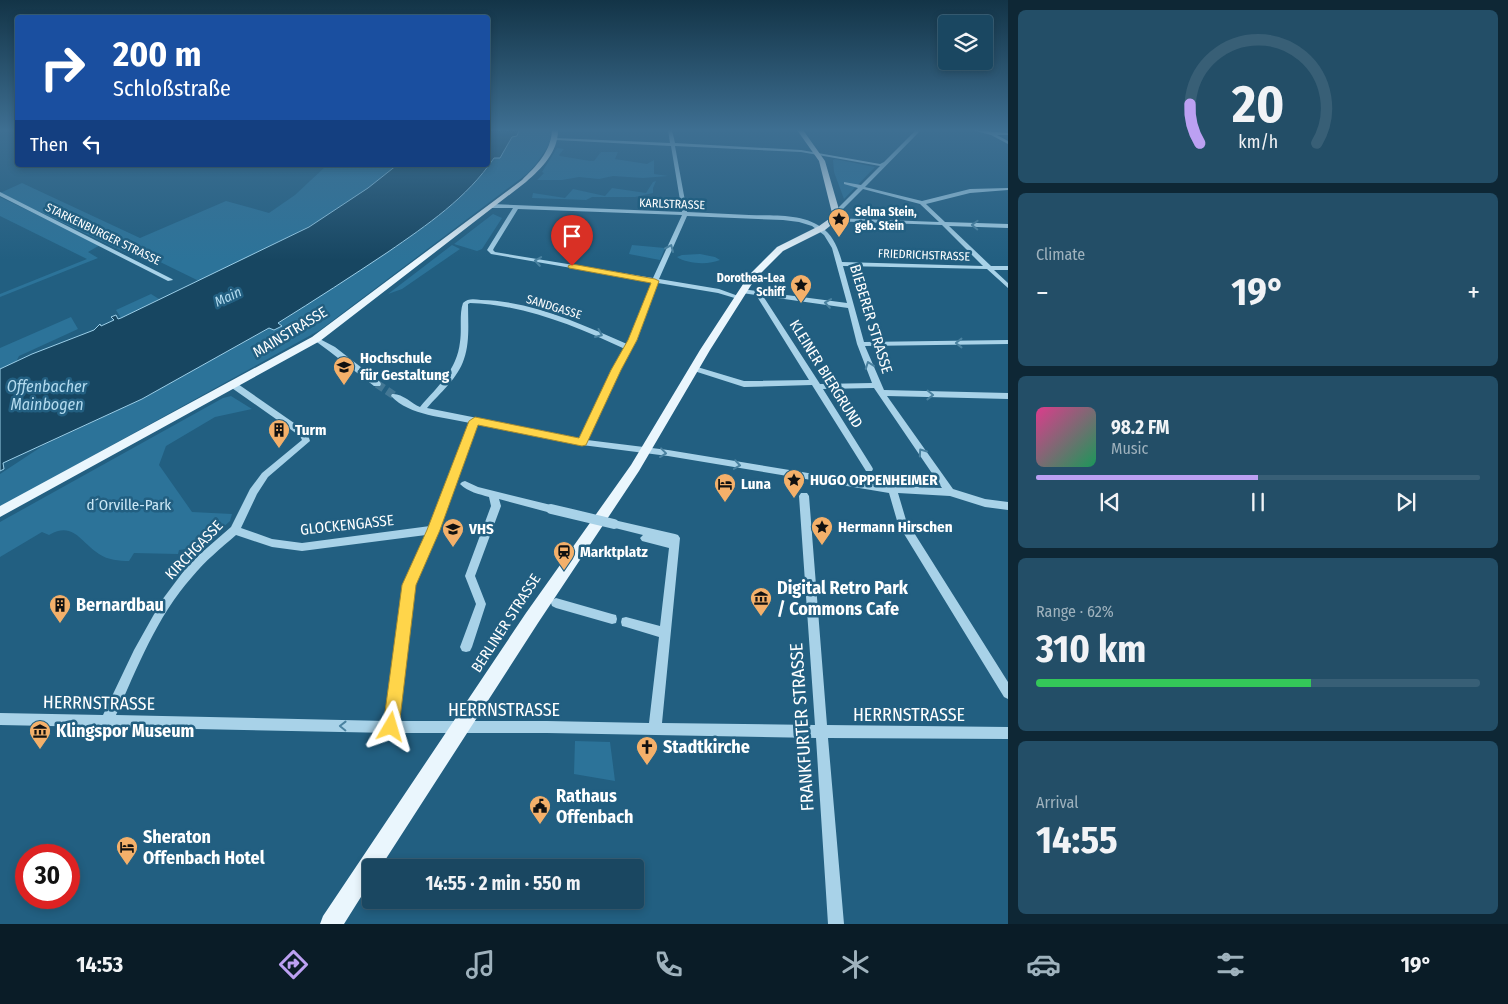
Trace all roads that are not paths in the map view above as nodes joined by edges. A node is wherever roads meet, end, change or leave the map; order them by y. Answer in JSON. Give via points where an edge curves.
{"nodes":[{"id":1,"x":533,"y":173,"type":"edge"},
{"id":2,"x":677,"y":173,"type":"edge"},
{"id":3,"x":824,"y":173,"type":"edge"},
{"id":4,"x":876,"y":173,"type":"edge"},
{"id":5,"x":846,"y":183,"type":"dead end"},
{"id":6,"x":863,"y":187,"type":"junction"},
{"id":7,"x":1008,"y":189,"type":"edge"},
{"id":8,"x":0,"y":194,"type":"edge"},
{"id":9,"x":925,"y":202,"type":"junction"},
{"id":10,"x":492,"y":206,"type":"junction"},
{"id":11,"x":516,"y":208,"type":"junction"},
{"id":12,"x":836,"y":212,"type":"junction"},
{"id":13,"x":685,"y":215,"type":"junction"},
{"id":14,"x":846,"y":220,"type":"joint"},
{"id":15,"x":943,"y":224,"type":"junction"},
{"id":16,"x":1008,"y":226,"type":"edge"},
{"id":17,"x":819,"y":229,"type":"junction"},
{"id":18,"x":840,"y":264,"type":"junction"},
{"id":19,"x":988,"y":268,"type":"junction"},
{"id":20,"x":1008,"y":268,"type":"edge"},
{"id":21,"x":170,"y":280,"type":"dead end"},
{"id":22,"x":655,"y":281,"type":"junction"},
{"id":23,"x":1008,"y":286,"type":"edge"},
{"id":24,"x":758,"y":293,"type":"junction"},
{"id":25,"x":740,"y":294,"type":"junction"},
{"id":26,"x":851,"y":306,"type":"junction"},
{"id":27,"x":316,"y":339,"type":"junction"},
{"id":28,"x":1008,"y":342,"type":"edge"},
{"id":29,"x":862,"y":344,"type":"junction"},
{"id":30,"x":629,"y":348,"type":"junction"},
{"id":31,"x":694,"y":368,"type":"junction"},
{"id":32,"x":232,"y":384,"type":"junction"},
{"id":33,"x":377,"y":384,"type":"tunnel mouth"},
{"id":34,"x":817,"y":385,"type":"junction"},
{"id":35,"x":879,"y":389,"type":"junction"},
{"id":36,"x":395,"y":396,"type":"tunnel mouth"},
{"id":37,"x":1008,"y":396,"type":"edge"},
{"id":38,"x":421,"y":410,"type":"junction"},
{"id":39,"x":475,"y":421,"type":"junction"},
{"id":40,"x":582,"y":442,"type":"junction"},
{"id":41,"x":645,"y":451,"type":"junction"},
{"id":42,"x":869,"y":469,"type":"dead end"},
{"id":43,"x":465,"y":484,"type":"dead end"},
{"id":44,"x":893,"y":490,"type":"junction"},
{"id":45,"x":950,"y":492,"type":"junction"},
{"id":46,"x":493,"y":494,"type":"junction"},
{"id":47,"x":804,"y":496,"type":"dead end"},
{"id":48,"x":1008,"y":506,"type":"edge"},
{"id":49,"x":0,"y":512,"type":"edge"},
{"id":50,"x":235,"y":530,"type":"junction"},
{"id":51,"x":434,"y":530,"type":"junction"},
{"id":52,"x":556,"y":603,"type":"dead end"},
{"id":53,"x":612,"y":619,"type":"dead end"},
{"id":54,"x":626,"y":622,"type":"dead end"},
{"id":55,"x":665,"y":633,"type":"junction"},
{"id":56,"x":466,"y":647,"type":"dead end"},
{"id":57,"x":1008,"y":693,"type":"edge"},
{"id":58,"x":0,"y":719,"type":"edge"},
{"id":59,"x":107,"y":720,"type":"junction"},
{"id":60,"x":391,"y":727,"type":"junction"},
{"id":61,"x":461,"y":727,"type":"junction"},
{"id":62,"x":655,"y":728,"type":"junction"},
{"id":63,"x":822,"y":732,"type":"junction"},
{"id":64,"x":1008,"y":733,"type":"edge"},
{"id":65,"x":330,"y":924,"type":"edge"},
{"id":66,"x":836,"y":924,"type":"edge"}],
"edges":[{"from":1,"to":10,"type":"main road","name":"MAINSTRASSE"},
{"from":2,"to":13,"type":"street"},
{"from":3,"to":12,"type":"main road"},
{"from":4,"to":6,"type":"street"},
{"from":5,"to":6,"type":"street"},
{"from":6,"to":9,"type":"street"},
{"from":6,"to":12,"type":"street"},
{"from":7,"to":9,"type":"street","via":[[970,191]]},
{"from":8,"to":21,"type":"street","name":"STARKENBURGER STRASSE"},
{"from":9,"to":15,"type":"street"},
{"from":10,"to":11,"type":"street","name":"KARLSTRASSE"},
{"from":10,"to":27,"type":"main road","name":"MAINSTRASSE"},
{"from":11,"to":13,"type":"street","name":"KARLSTRASSE"},
{"from":22,"to":11,"type":"street","one_way":true,"via":[[490,250]]},
{"from":12,"to":14,"type":"street"},
{"from":12,"to":17,"type":"main road"},
{"from":13,"to":17,"type":"street","name":"KARLSTRASSE","via":[[798,219],[811,222]]},
{"from":22,"to":13,"type":"street","one_way":true},
{"from":14,"to":15,"type":"street"},
{"from":16,"to":15,"type":"street","one_way":true},
{"from":15,"to":19,"type":"street"},
{"from":17,"to":18,"type":"street","name":"BIEBERER STRASSE","via":[[831,238]]},
{"from":17,"to":25,"type":"main road","name":"BERLINER STRASSE","via":[[774,254],[757,270]]},
{"from":18,"to":19,"type":"street","name":"FRIEDRICHSTRASSE"},
{"from":18,"to":26,"type":"street","name":"BIEBERER STRASSE"},
{"from":19,"to":20,"type":"street","name":"FRIEDRICHSTRASSE"},
{"from":19,"to":23,"type":"street"},
{"from":22,"to":25,"type":"street"},
{"from":22,"to":30,"type":"street"},
{"from":24,"to":25,"type":"street"},
{"from":26,"to":24,"type":"street","one_way":true},
{"from":24,"to":34,"type":"street","name":"KLEINER BIERGRUND"},
{"from":25,"to":31,"type":"main road","name":"BERLINER STRASSE"},
{"from":26,"to":29,"type":"street","name":"BIEBERER STRASSE"},
{"from":27,"to":32,"type":"main road","name":"MAINSTRASSE"},
{"from":27,"to":33,"type":"street"},
{"from":28,"to":29,"type":"street","one_way":true},
{"from":35,"to":29,"type":"street","name":"BIEBERER STRASSE","one_way":true},
{"from":38,"to":30,"type":"street","name":"SANDGASSE","one_way":true,"via":[[457,367],[468,301],[553,317]]},
{"from":30,"to":40,"type":"street"},
{"from":31,"to":34,"type":"street","via":[[744,384]]},
{"from":31,"to":41,"type":"main road","name":"BERLINER STRASSE"},
{"from":32,"to":49,"type":"main road","name":"MAINSTRASSE"},
{"from":32,"to":50,"type":"street","name":"KIRCHGASSE","via":[[304,434],[306,441],[259,482]]},
{"from":34,"to":35,"type":"street"},
{"from":34,"to":42,"type":"street","name":"KLEINER BIERGRUND"},
{"from":35,"to":37,"type":"street","one_way":true},
{"from":45,"to":35,"type":"street","name":"BIEBERER STRASSE","one_way":true},
{"from":36,"to":38,"type":"street"},
{"from":38,"to":39,"type":"street"},
{"from":39,"to":40,"type":"street"},
{"from":39,"to":51,"type":"street"},
{"from":40,"to":41,"type":"street"},
{"from":41,"to":44,"type":"street","one_way":true},
{"from":41,"to":61,"type":"main road","name":"BERLINER STRASSE"},
{"from":43,"to":46,"type":"street"},
{"from":44,"to":45,"type":"street"},
{"from":44,"to":57,"type":"street","via":[[901,521]]},
{"from":45,"to":48,"type":"street"},
{"from":46,"to":55,"type":"street","bridge":true,"via":[[540,507],[550,513],[646,535],[675,538]]},
{"from":46,"to":56,"type":"street","via":[[496,506],[470,576],[481,604]]},
{"from":47,"to":63,"type":"street","name":"FRANKFURTER STRASSE"},
{"from":50,"to":51,"type":"street","name":"GLOCKENGASSE","via":[[272,543],[302,547]]},
{"from":50,"to":59,"type":"street","name":"KIRCHGASSE","via":[[204,557],[166,603]]},
{"from":51,"to":60,"type":"street","via":[[409,585]]},
{"from":52,"to":53,"type":"street"},
{"from":54,"to":55,"type":"street"},
{"from":55,"to":62,"type":"street"},
{"from":58,"to":59,"type":"street","name":"HERRNSTRASSE"},
{"from":60,"to":59,"type":"street","name":"HERRNSTRASSE","one_way":true},
{"from":60,"to":61,"type":"street","name":"HERRNSTRASSE"},
{"from":61,"to":62,"type":"street","name":"HERRNSTRASSE"},
{"from":61,"to":65,"type":"main road","name":"BERLINER STRASSE"},
{"from":62,"to":63,"type":"street","name":"HERRNSTRASSE"},
{"from":63,"to":64,"type":"street","name":"HERRNSTRASSE"},
{"from":63,"to":66,"type":"street","name":"FRANKFURTER STRASSE"}]}
